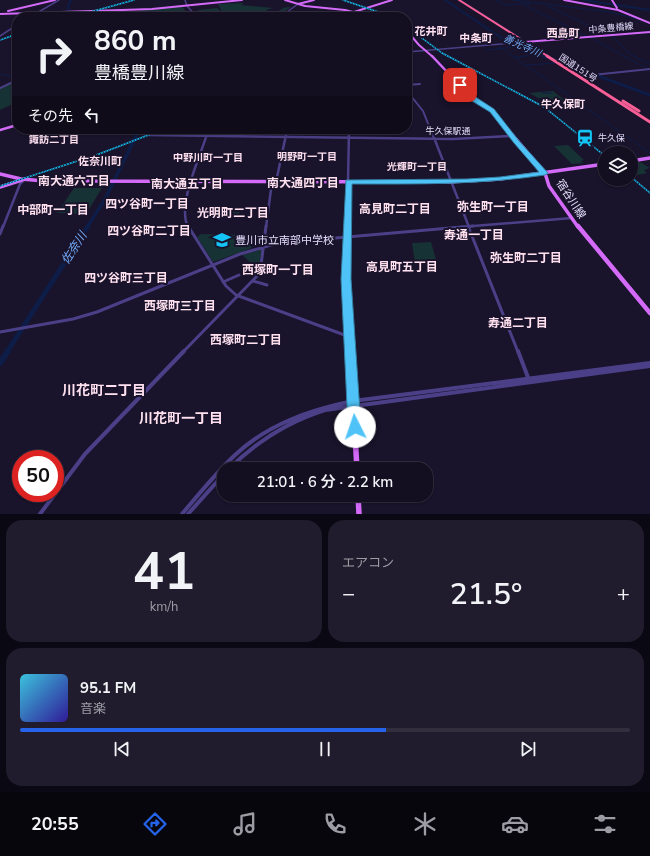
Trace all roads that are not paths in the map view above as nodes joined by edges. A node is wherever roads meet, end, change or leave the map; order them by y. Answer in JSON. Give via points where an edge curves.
{"nodes":[{"id":1,"x":55,"y":0,"type":"edge"},
{"id":2,"x":59,"y":0,"type":"edge"},
{"id":3,"x":185,"y":0,"type":"edge"},
{"id":4,"x":242,"y":0,"type":"edge"},
{"id":5,"x":286,"y":0,"type":"edge"},
{"id":6,"x":314,"y":0,"type":"edge"},
{"id":7,"x":392,"y":0,"type":"edge"},
{"id":8,"x":459,"y":0,"type":"edge"},
{"id":9,"x":463,"y":0,"type":"edge"},
{"id":10,"x":564,"y":0,"type":"edge"},
{"id":11,"x":612,"y":0,"type":"edge"},
{"id":12,"x":298,"y":4,"type":"junction"},
{"id":13,"x":187,"y":6,"type":"junction"},
{"id":14,"x":617,"y":8,"type":"dead end"},
{"id":15,"x":38,"y":12,"type":"edge"},
{"id":16,"x":66,"y":12,"type":"edge"},
{"id":17,"x":75,"y":12,"type":"joint"},
{"id":18,"x":192,"y":12,"type":"edge"},
{"id":19,"x":287,"y":12,"type":"edge"},
{"id":20,"x":354,"y":12,"type":"joint"},
{"id":21,"x":0,"y":13,"type":"edge"},
{"id":22,"x":12,"y":13,"type":"edge"},
{"id":23,"x":648,"y":22,"type":"edge"},
{"id":24,"x":12,"y":28,"type":"edge"},
{"id":25,"x":650,"y":32,"type":"edge"},
{"id":26,"x":0,"y":36,"type":"edge"},
{"id":27,"x":412,"y":37,"type":"edge"},
{"id":28,"x":527,"y":42,"type":"junction"},
{"id":29,"x":426,"y":50,"type":"junction"},
{"id":30,"x":412,"y":51,"type":"edge"},
{"id":31,"x":649,"y":69,"type":"edge"},
{"id":32,"x":583,"y":76,"type":"junction"},
{"id":33,"x":12,"y":82,"type":"edge"},
{"id":34,"x":420,"y":84,"type":"dead end"},
{"id":35,"x":412,"y":85,"type":"edge"},
{"id":36,"x":0,"y":88,"type":"edge"},
{"id":37,"x":412,"y":97,"type":"edge"},
{"id":38,"x":650,"y":118,"type":"edge"},
{"id":39,"x":650,"y":122,"type":"edge"},
{"id":40,"x":12,"y":126,"type":"edge"},
{"id":41,"x":0,"y":130,"type":"edge"},
{"id":42,"x":141,"y":134,"type":"edge"},
{"id":43,"x":211,"y":134,"type":"edge"},
{"id":44,"x":145,"y":135,"type":"joint"},
{"id":45,"x":151,"y":135,"type":"joint"},
{"id":46,"x":207,"y":136,"type":"junction"},
{"id":47,"x":286,"y":136,"type":"junction"},
{"id":48,"x":511,"y":136,"type":"junction"},
{"id":49,"x":349,"y":137,"type":"junction"},
{"id":50,"x":434,"y":139,"type":"junction"},
{"id":51,"x":650,"y":158,"type":"edge"},
{"id":52,"x":638,"y":160,"type":"edge"},
{"id":53,"x":598,"y":165,"type":"edge"},
{"id":54,"x":545,"y":173,"type":"junction"},
{"id":55,"x":0,"y":174,"type":"edge"},
{"id":56,"x":19,"y":179,"type":"junction"},
{"id":57,"x":24,"y":180,"type":"junction"},
{"id":58,"x":193,"y":182,"type":"junction"},
{"id":59,"x":274,"y":182,"type":"junction"},
{"id":60,"x":348,"y":182,"type":"junction"},
{"id":61,"x":452,"y":182,"type":"junction"},
{"id":62,"x":0,"y":186,"type":"edge"},
{"id":63,"x":572,"y":218,"type":"junction"},
{"id":64,"x":470,"y":227,"type":"junction"},
{"id":65,"x":0,"y":234,"type":"edge"},
{"id":66,"x":347,"y":237,"type":"junction"},
{"id":67,"x":264,"y":246,"type":"junction"},
{"id":68,"x":212,"y":265,"type":"junction"},
{"id":69,"x":239,"y":275,"type":"dead end"},
{"id":70,"x":253,"y":281,"type":"junction"},
{"id":71,"x":223,"y":282,"type":"junction"},
{"id":72,"x":267,"y":285,"type":"dead end"},
{"id":73,"x":239,"y":297,"type":"junction"},
{"id":74,"x":650,"y":313,"type":"edge"},
{"id":75,"x":0,"y":332,"type":"edge"},
{"id":76,"x":350,"y":337,"type":"junction"},
{"id":77,"x":650,"y":363,"type":"edge"},
{"id":78,"x":650,"y":366,"type":"edge"},
{"id":79,"x":530,"y":381,"type":"junction"},
{"id":80,"x":353,"y":403,"type":"junction"},
{"id":81,"x":236,"y":462,"type":"edge"},
{"id":82,"x":357,"y":462,"type":"edge"},
{"id":83,"x":217,"y":482,"type":"edge"},
{"id":84,"x":358,"y":502,"type":"edge"},
{"id":85,"x":40,"y":514,"type":"edge"},
{"id":86,"x":182,"y":514,"type":"edge"},
{"id":87,"x":188,"y":514,"type":"edge"},
{"id":88,"x":359,"y":514,"type":"edge"}],
"edges":[{"from":1,"to":21,"type":"main road"},
{"from":2,"to":15,"type":"street"},
{"from":3,"to":13,"type":"street"},
{"from":4,"to":13,"type":"main road"},
{"from":5,"to":12,"type":"main road"},
{"from":6,"to":12,"type":"main road"},
{"from":7,"to":20,"type":"main road"},
{"from":8,"to":28,"type":"highway","name":"国道151号"},
{"from":9,"to":28,"type":"highway","name":"国道151号"},
{"from":10,"to":23,"type":"main road","via":[[618,10]]},
{"from":11,"to":14,"type":"main road"},
{"from":12,"to":19,"type":"street"},
{"from":12,"to":20,"type":"main road"},
{"from":13,"to":17,"type":"main road"},
{"from":13,"to":18,"type":"street"},
{"from":16,"to":17,"type":"main road"},
{"from":21,"to":22,"type":"main road"},
{"from":24,"to":26,"type":"street"},
{"from":25,"to":28,"type":"main road","name":"中条豊橋線"},
{"from":27,"to":29,"type":"main road","name":"宿谷川線"},
{"from":28,"to":29,"type":"street"},
{"from":28,"to":32,"type":"highway","name":"国道151号"},
{"from":28,"to":39,"type":"highway","name":"国道151号"},
{"from":29,"to":30,"type":"street"},
{"from":29,"to":48,"type":"main road","name":"宿谷川線","via":[[468,94],[492,110]]},
{"from":31,"to":32,"type":"street"},
{"from":32,"to":38,"type":"highway","name":"国道151号"},
{"from":33,"to":36,"type":"street"},
{"from":34,"to":35,"type":"street"},
{"from":37,"to":50,"type":"street","via":[[423,111]]},
{"from":40,"to":41,"type":"main road"},
{"from":42,"to":44,"type":"street","name":"牛久保駅通"},
{"from":43,"to":46,"type":"street"},
{"from":44,"to":45,"type":"street","name":"牛久保駅通"},
{"from":45,"to":46,"type":"street","name":"牛久保駅通"},
{"from":46,"to":47,"type":"street","name":"牛久保駅通"},
{"from":46,"to":58,"type":"street"},
{"from":47,"to":49,"type":"street","name":"牛久保駅通"},
{"from":47,"to":59,"type":"street"},
{"from":48,"to":50,"type":"street","name":"牛久保駅通"},
{"from":48,"to":54,"type":"main road","name":"宿谷川線"},
{"from":49,"to":50,"type":"street","name":"牛久保駅通"},
{"from":49,"to":60,"type":"street"},
{"from":50,"to":61,"type":"street"},
{"from":51,"to":52,"type":"main road"},
{"from":53,"to":54,"type":"main road"},
{"from":54,"to":61,"type":"main road","via":[[500,180]]},
{"from":54,"to":63,"type":"main road","name":"宿谷川線","via":[[549,186]]},
{"from":55,"to":56,"type":"main road"},
{"from":56,"to":57,"type":"main road"},
{"from":56,"to":62,"type":"main road"},
{"from":57,"to":58,"type":"main road"},
{"from":57,"to":62,"type":"main road"},
{"from":57,"to":65,"type":"street","via":[[20,184]]},
{"from":58,"to":59,"type":"main road"},
{"from":58,"to":68,"type":"street","via":[[185,203],[185,221],[193,238]]},
{"from":59,"to":60,"type":"main road"},
{"from":59,"to":67,"type":"street"},
{"from":60,"to":61,"type":"main road"},
{"from":60,"to":66,"type":"main road"},
{"from":61,"to":64,"type":"street"},
{"from":63,"to":64,"type":"street"},
{"from":63,"to":74,"type":"main road","name":"宿谷川線"},
{"from":64,"to":66,"type":"street"},
{"from":64,"to":79,"type":"street"},
{"from":66,"to":67,"type":"street","via":[[294,240]]},
{"from":66,"to":76,"type":"main road","via":[[346,279]]},
{"from":67,"to":68,"type":"street"},
{"from":67,"to":70,"type":"street","via":[[260,273]]},
{"from":68,"to":71,"type":"street"},
{"from":68,"to":75,"type":"street","via":[[97,312],[73,319]]},
{"from":69,"to":71,"type":"street"},
{"from":70,"to":72,"type":"street"},
{"from":70,"to":73,"type":"street"},
{"from":71,"to":73,"type":"street"},
{"from":73,"to":76,"type":"street"},
{"from":73,"to":85,"type":"street","via":[[85,454]]},
{"from":76,"to":80,"type":"main road"},
{"from":77,"to":79,"type":"street"},
{"from":78,"to":79,"type":"street"},
{"from":79,"to":80,"type":"street"},
{"from":80,"to":81,"type":"street","via":[[292,421],[254,444]]},
{"from":80,"to":82,"type":"main road"},
{"from":80,"to":86,"type":"street","via":[[323,406],[292,417],[244,447]]},
{"from":83,"to":87,"type":"street"},
{"from":84,"to":88,"type":"main road"}]}
